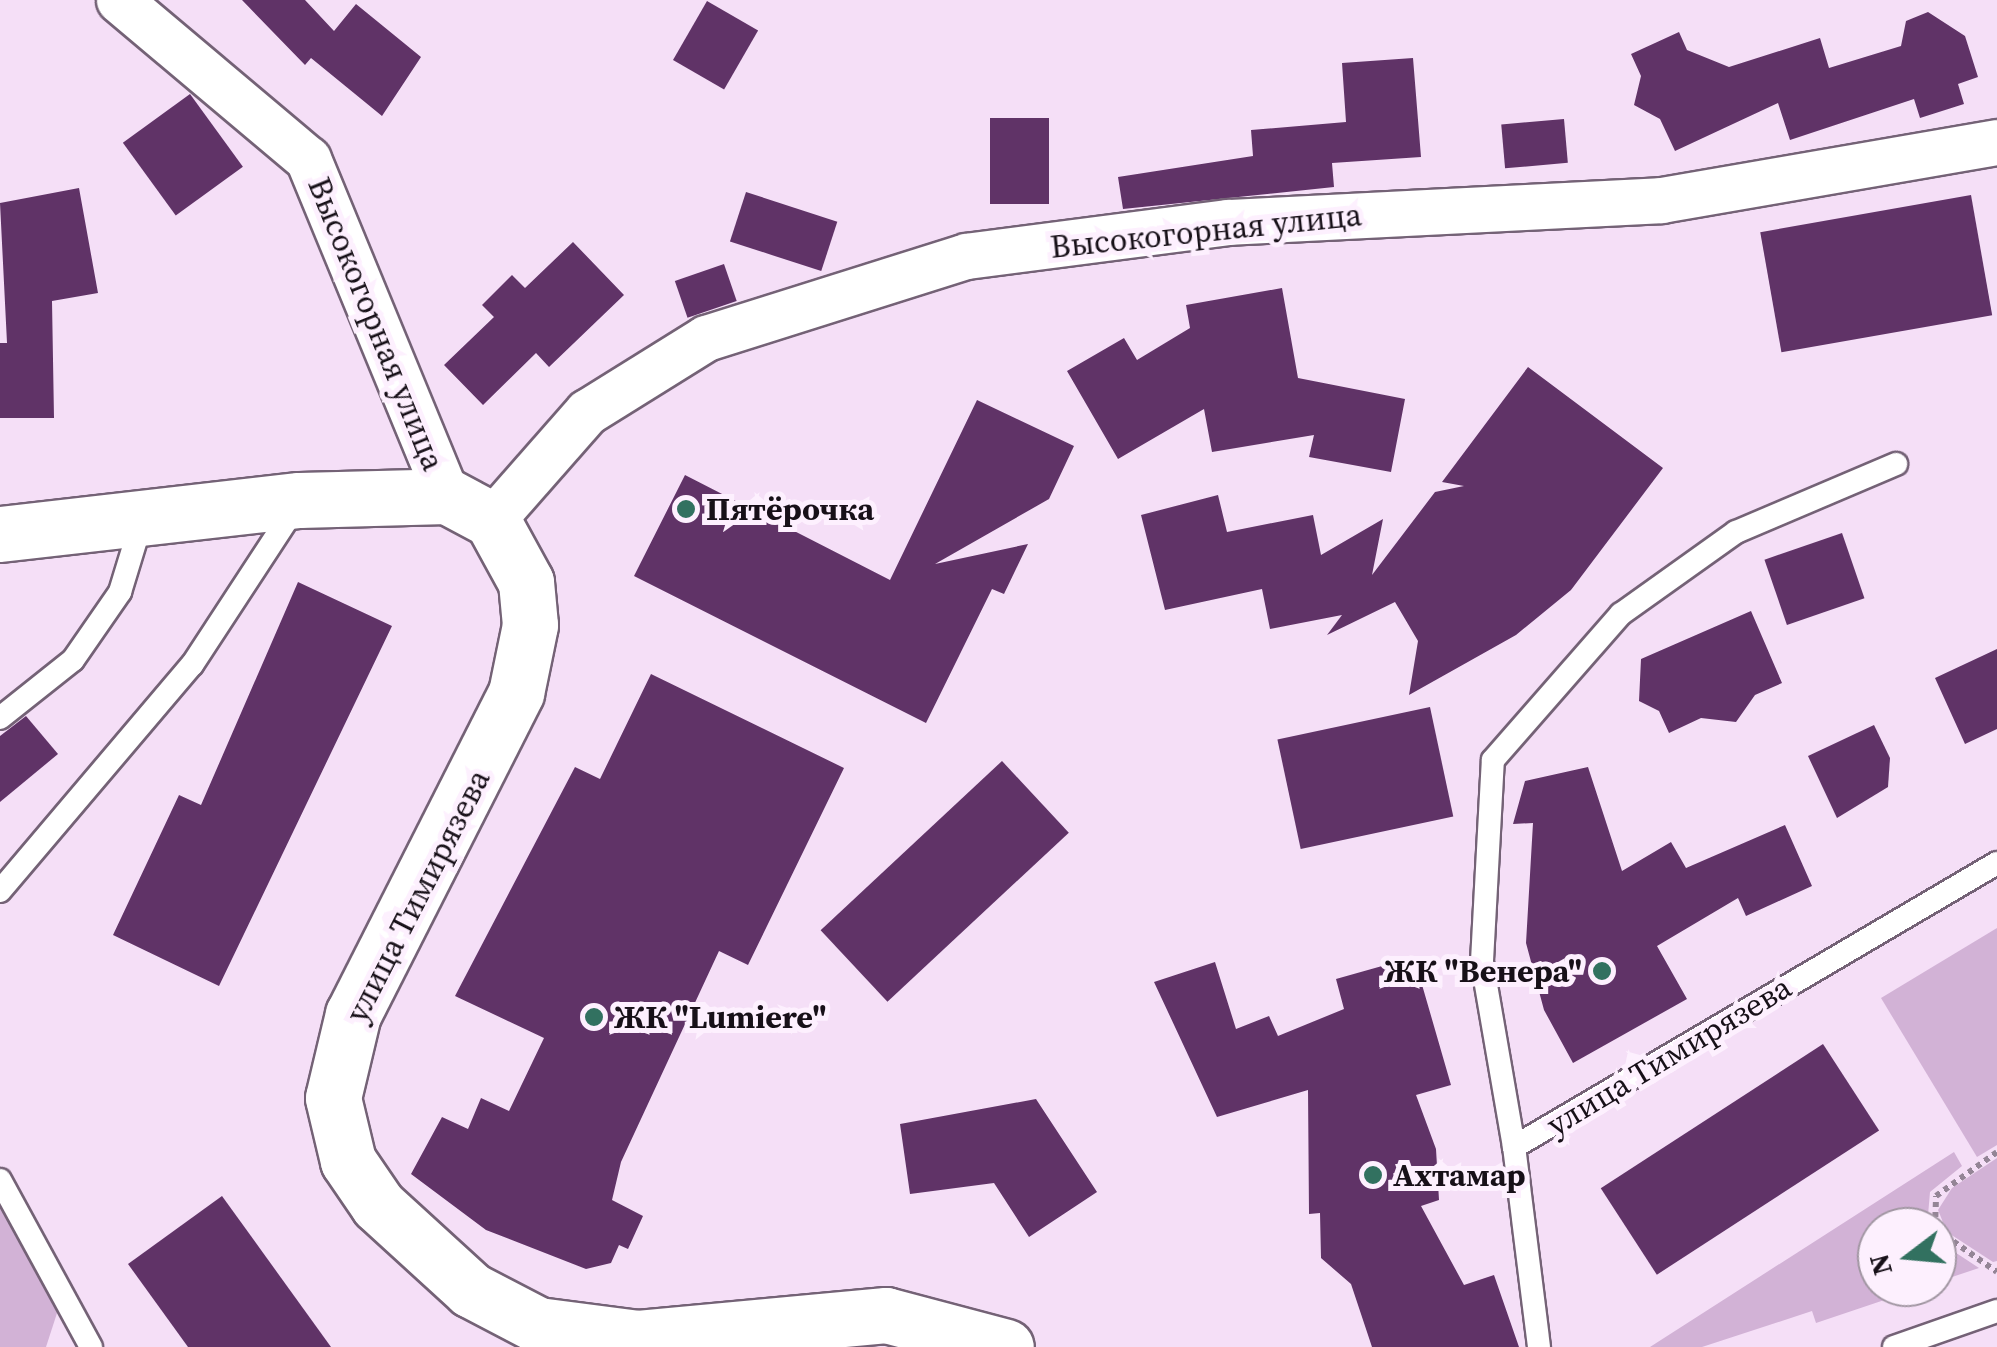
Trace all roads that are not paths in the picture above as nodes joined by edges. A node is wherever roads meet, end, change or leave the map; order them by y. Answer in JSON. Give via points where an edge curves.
{"nodes":[{"id":1,"x":119,"y":0,"type":"edge"},
{"id":2,"x":1997,"y":142,"type":"edge"},
{"id":3,"x":1896,"y":464,"type":"dead end"},
{"id":4,"x":299,"y":500,"type":"junction"},
{"id":5,"x":469,"y":508,"type":"junction"},
{"id":6,"x":143,"y":517,"type":"junction"},
{"id":7,"x":0,"y":534,"type":"edge"},
{"id":8,"x":0,"y":718,"type":"edge"},
{"id":9,"x":1997,"y":862,"type":"edge"},
{"id":10,"x":0,"y":890,"type":"edge"},
{"id":11,"x":1514,"y":1147,"type":"junction"},
{"id":12,"x":0,"y":1180,"type":"edge"},
{"id":13,"x":1997,"y":1311,"type":"edge"},
{"id":14,"x":634,"y":1342,"type":"edge"},
{"id":15,"x":91,"y":1347,"type":"edge"},
{"id":16,"x":1006,"y":1347,"type":"edge"},
{"id":17,"x":1539,"y":1347,"type":"edge"},
{"id":18,"x":1894,"y":1347,"type":"edge"}],
"edges":[{"from":1,"to":5,"type":"street","name":"Высокогорная улица","via":[[308,159]]},
{"from":2,"to":5,"type":"street","name":"Высокогорная улица","via":[[1660,200],[1228,222],[966,256],[706,338],[587,412]]},
{"from":3,"to":11,"type":"lane","via":[[1736,532],[1621,614],[1493,760],[1482,961]]},
{"from":4,"to":5,"type":"street"},
{"from":4,"to":6,"type":"street"},
{"from":4,"to":10,"type":"lane","via":[[192,665]]},
{"from":5,"to":14,"type":"street","name":"улица Тимирязева","via":[[526,582],[530,625],[516,692],[354,1014],[333,1098],[348,1161],[378,1205],[471,1290],[538,1324]]},
{"from":6,"to":7,"type":"street"},
{"from":6,"to":8,"type":"lane","via":[[120,592],[72,660]]},
{"from":9,"to":11,"type":"lane","name":"улица Тимирязева"},
{"from":11,"to":17,"type":"lane","name":"улица Тимирязева"},
{"from":12,"to":15,"type":"lane"},
{"from":13,"to":18,"type":"lane"},
{"from":14,"to":16,"type":"street","name":"улица Тимирязева","via":[[886,1315]]}]}
